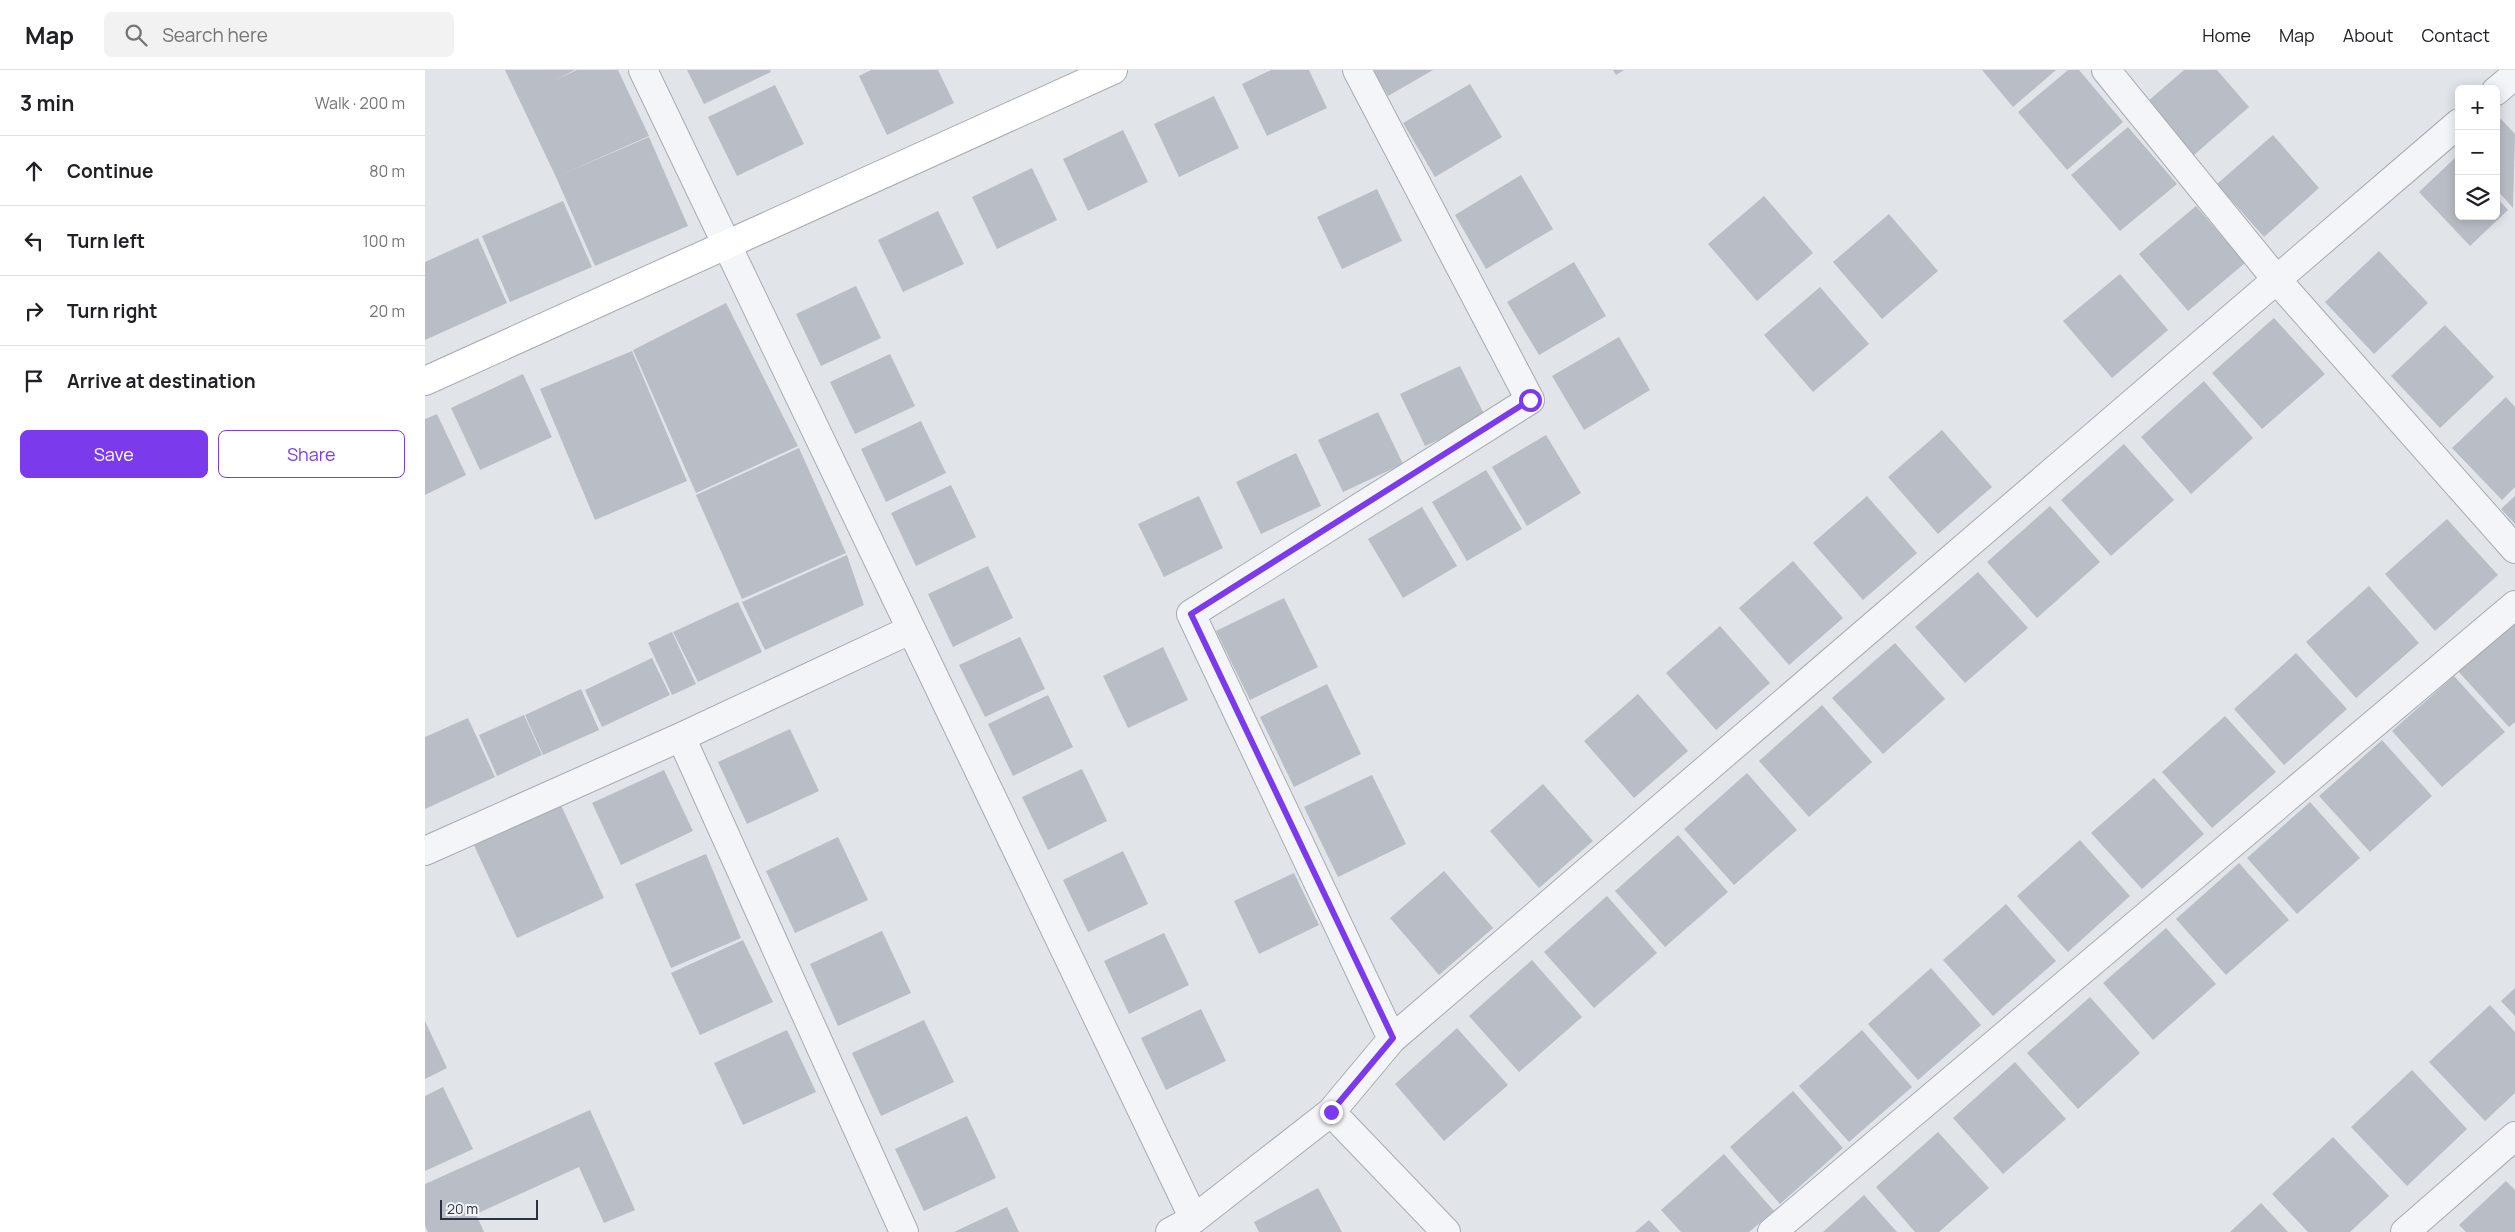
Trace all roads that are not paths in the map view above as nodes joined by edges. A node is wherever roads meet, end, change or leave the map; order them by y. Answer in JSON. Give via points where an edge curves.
{"nodes":[{"id":1,"x":643,"y":70,"type":"edge"},
{"id":2,"x":1113,"y":70,"type":"edge"},
{"id":3,"x":1357,"y":70,"type":"edge"},
{"id":4,"x":2106,"y":70,"type":"edge"},
{"id":5,"x":2515,"y":75,"type":"edge"},
{"id":6,"x":2500,"y":88,"type":"edge"},
{"id":7,"x":2455,"y":126,"type":"edge"},
{"id":8,"x":726,"y":246,"type":"junction"},
{"id":9,"x":2276,"y":279,"type":"junction"},
{"id":10,"x":425,"y":382,"type":"edge"},
{"id":11,"x":2515,"y":549,"type":"edge"},
{"id":12,"x":2515,"y":604,"type":"edge"},
{"id":13,"x":910,"y":630,"type":"junction"},
{"id":14,"x":681,"y":737,"type":"junction"},
{"id":15,"x":425,"y":851,"type":"edge"},
{"id":16,"x":1393,"y":1038,"type":"junction"},
{"id":17,"x":1331,"y":1112,"type":"junction"},
{"id":18,"x":2515,"y":1136,"type":"edge"},
{"id":19,"x":1194,"y":1219,"type":"junction"},
{"id":20,"x":904,"y":1232,"type":"edge"},
{"id":21,"x":1170,"y":1232,"type":"edge"},
{"id":22,"x":1446,"y":1232,"type":"edge"},
{"id":23,"x":1771,"y":1232,"type":"edge"},
{"id":24,"x":2405,"y":1232,"type":"edge"}],
"edges":[{"from":1,"to":8,"type":"street"},
{"from":2,"to":8,"type":"main road"},
{"from":3,"to":16,"type":"street","via":[[1530,400],[1191,614]]},
{"from":4,"to":9,"type":"street"},
{"from":5,"to":6,"type":"street"},
{"from":7,"to":9,"type":"street"},
{"from":8,"to":10,"type":"main road"},
{"from":8,"to":13,"type":"street"},
{"from":9,"to":11,"type":"street"},
{"from":9,"to":16,"type":"street"},
{"from":12,"to":23,"type":"street"},
{"from":13,"to":14,"type":"street"},
{"from":13,"to":19,"type":"street"},
{"from":14,"to":15,"type":"street"},
{"from":14,"to":20,"type":"street"},
{"from":16,"to":17,"type":"street"},
{"from":17,"to":19,"type":"street"},
{"from":17,"to":22,"type":"street"},
{"from":18,"to":24,"type":"street"},
{"from":19,"to":21,"type":"street"}]}
